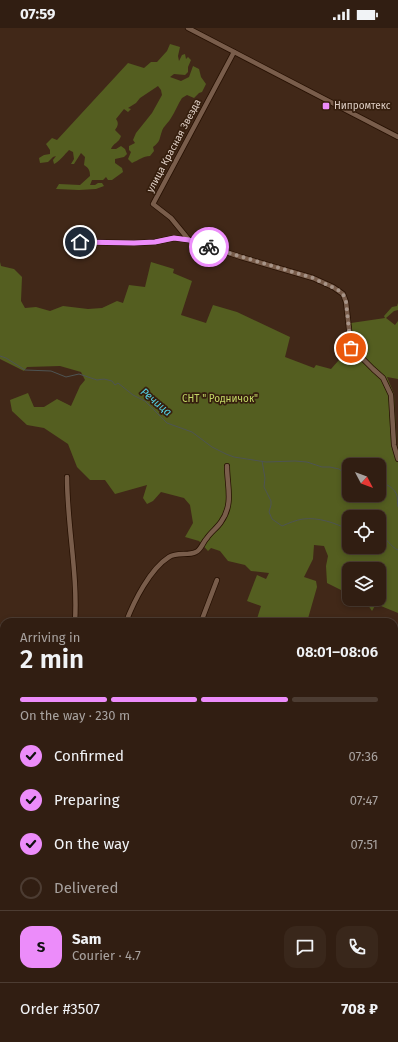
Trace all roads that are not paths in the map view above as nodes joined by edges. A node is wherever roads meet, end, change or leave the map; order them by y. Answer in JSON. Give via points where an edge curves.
{"nodes":[{"id":1,"x":188,"y":28,"type":"edge"},
{"id":2,"x":234,"y":52,"type":"junction"},
{"id":3,"x":398,"y":137,"type":"edge"},
{"id":4,"x":189,"y":240,"type":"junction"},
{"id":5,"x":80,"y":242,"type":"dead end"},
{"id":6,"x":398,"y":459,"type":"edge"},
{"id":7,"x":227,"y":466,"type":"dead end"},
{"id":8,"x":67,"y":477,"type":"dead end"},
{"id":9,"x":217,"y":580,"type":"dead end"},
{"id":10,"x":75,"y":618,"type":"edge"},
{"id":11,"x":128,"y":618,"type":"edge"},
{"id":12,"x":203,"y":618,"type":"edge"}],
"edges":[{"from":1,"to":2,"type":"street"},
{"from":2,"to":3,"type":"street"},
{"from":2,"to":4,"type":"street","name":"улица Красная Звезда","via":[[153,204],[171,218]]},
{"from":4,"to":5,"type":"street","via":[[174,238],[134,243]]},
{"from":4,"to":6,"type":"street","via":[[313,278],[343,294],[351,348],[388,385]]},
{"from":7,"to":11,"type":"street","via":[[230,501],[222,521],[197,552],[170,556],[153,572],[135,600]]},
{"from":8,"to":10,"type":"street"},
{"from":9,"to":12,"type":"street"}]}
